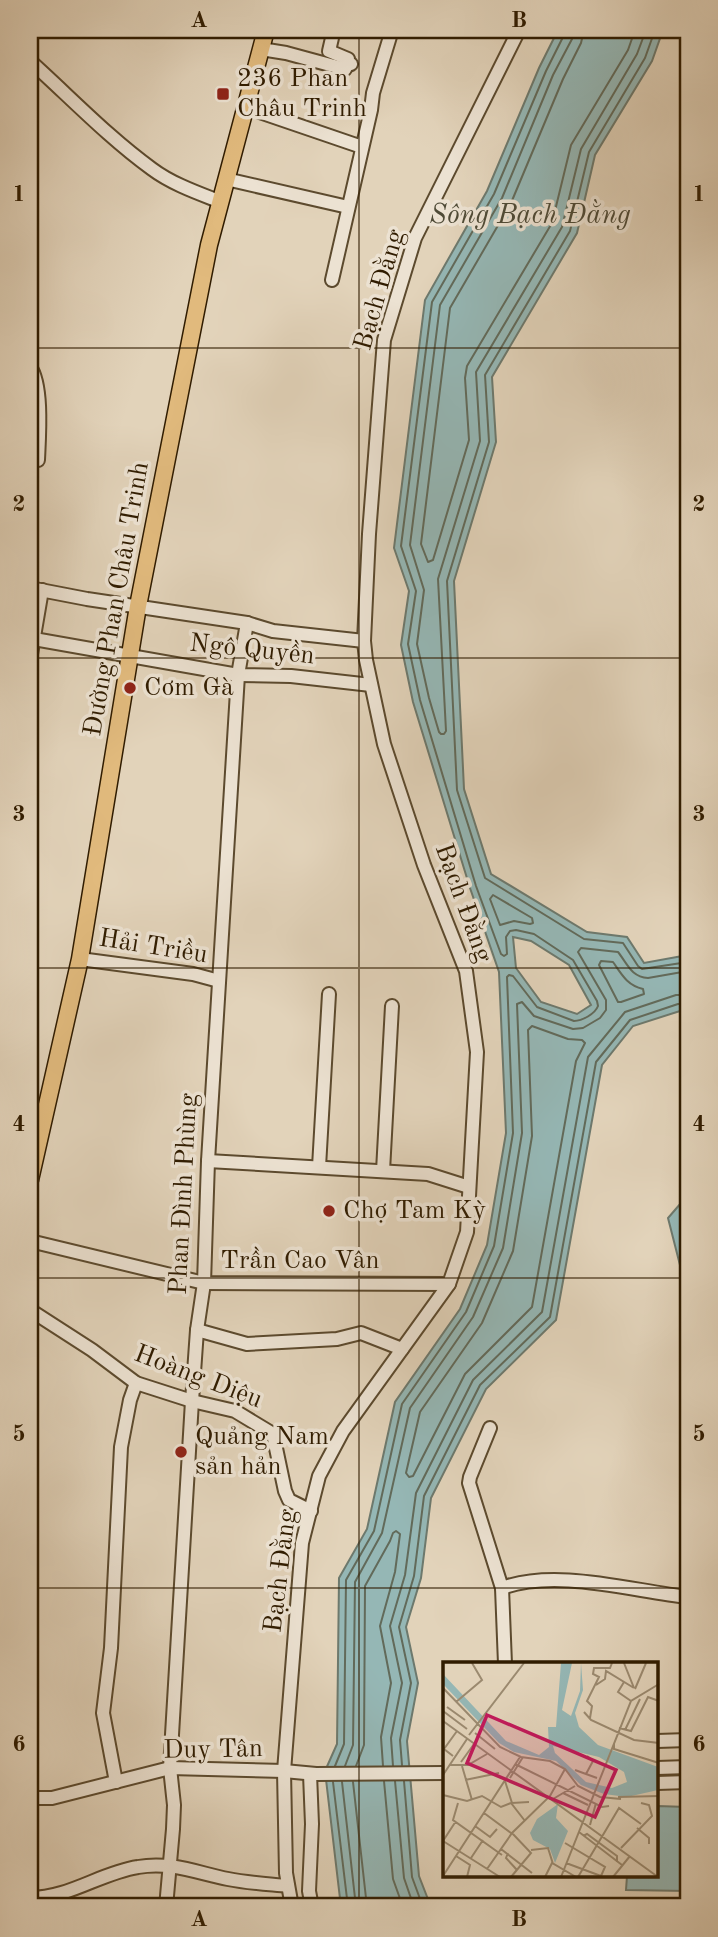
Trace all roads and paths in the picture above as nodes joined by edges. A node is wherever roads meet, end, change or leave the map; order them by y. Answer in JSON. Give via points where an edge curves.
{"nodes":[{"id":1,"x":266,"y":30,"type":"edge"},
{"id":2,"x":392,"y":30,"type":"edge"},
{"id":3,"x":519,"y":30,"type":"edge"},
{"id":4,"x":332,"y":38,"type":"dead end"},
{"id":5,"x":261,"y":49,"type":"junction"},
{"id":6,"x":30,"y":61,"type":"edge"},
{"id":7,"x":245,"y":107,"type":"junction"},
{"id":8,"x":362,"y":147,"type":"junction"},
{"id":9,"x":226,"y":179,"type":"junction"},
{"id":10,"x":221,"y":202,"type":"junction"},
{"id":11,"x":348,"y":207,"type":"junction"},
{"id":12,"x":332,"y":279,"type":"dead end"},
{"id":13,"x":30,"y":367,"type":"edge"},
{"id":14,"x":38,"y":460,"type":"dead end"},
{"id":15,"x":36,"y":589,"type":"edge"},
{"id":16,"x":138,"y":606,"type":"junction"},
{"id":17,"x":247,"y":623,"type":"junction"},
{"id":18,"x":34,"y":639,"type":"junction"},
{"id":19,"x":364,"y":641,"type":"junction"},
{"id":20,"x":129,"y":657,"type":"junction"},
{"id":21,"x":30,"y":660,"type":"edge"},
{"id":22,"x":239,"y":675,"type":"junction"},
{"id":23,"x":371,"y":685,"type":"junction"},
{"id":24,"x":80,"y":958,"type":"junction"},
{"id":25,"x":219,"y":981,"type":"junction"},
{"id":26,"x":329,"y":994,"type":"dead end"},
{"id":27,"x":392,"y":1006,"type":"dead end"},
{"id":28,"x":208,"y":1161,"type":"junction"},
{"id":29,"x":320,"y":1167,"type":"junction"},
{"id":30,"x":383,"y":1171,"type":"junction"},
{"id":31,"x":30,"y":1180,"type":"edge"},
{"id":32,"x":469,"y":1186,"type":"junction"},
{"id":33,"x":30,"y":1241,"type":"edge"},
{"id":34,"x":204,"y":1283,"type":"junction"},
{"id":35,"x":449,"y":1284,"type":"junction"},
{"id":36,"x":30,"y":1310,"type":"edge"},
{"id":37,"x":197,"y":1330,"type":"junction"},
{"id":38,"x":402,"y":1349,"type":"junction"},
{"id":39,"x":136,"y":1383,"type":"junction"},
{"id":40,"x":192,"y":1401,"type":"junction"},
{"id":41,"x":491,"y":1428,"type":"dead end"},
{"id":42,"x":311,"y":1511,"type":"junction"},
{"id":43,"x":502,"y":1588,"type":"junction"},
{"id":44,"x":688,"y":1597,"type":"edge"},
{"id":45,"x":505,"y":1662,"type":"edge"},
{"id":46,"x":688,"y":1740,"type":"edge"},
{"id":47,"x":658,"y":1741,"type":"edge"},
{"id":48,"x":688,"y":1767,"type":"edge"},
{"id":49,"x":170,"y":1768,"type":"junction"},
{"id":50,"x":658,"y":1768,"type":"edge"},
{"id":51,"x":284,"y":1772,"type":"junction"},
{"id":52,"x":442,"y":1773,"type":"edge"},
{"id":53,"x":313,"y":1774,"type":"junction"},
{"id":54,"x":116,"y":1782,"type":"junction"},
{"id":55,"x":688,"y":1782,"type":"edge"},
{"id":56,"x":658,"y":1783,"type":"edge"},
{"id":57,"x":30,"y":1798,"type":"edge"},
{"id":58,"x":170,"y":1865,"type":"junction"},
{"id":59,"x":288,"y":1886,"type":"junction"},
{"id":60,"x":30,"y":1898,"type":"edge"},
{"id":61,"x":56,"y":1902,"type":"edge"},
{"id":62,"x":166,"y":1907,"type":"edge"},
{"id":63,"x":292,"y":1907,"type":"edge"},
{"id":64,"x":312,"y":1907,"type":"edge"}],
"edges":[{"from":1,"to":5,"type":"main road","name":"Đường Phan Châu Trinh"},
{"from":2,"to":8,"type":"street"},
{"from":3,"to":19,"type":"street","name":"Bạch Đằng","via":[[415,238],[384,340]]},
{"from":4,"to":5,"type":"street","via":[[329,51],[348,59],[351,64],[345,69]]},
{"from":5,"to":7,"type":"main road","name":"Đường Phan Châu Trinh"},
{"from":6,"to":10,"type":"street","via":[[152,169]]},
{"from":7,"to":8,"type":"street"},
{"from":7,"to":9,"type":"main road","name":"Đường Phan Châu Trinh"},
{"from":8,"to":11,"type":"street"},
{"from":9,"to":10,"type":"main road","name":"Đường Phan Châu Trinh"},
{"from":9,"to":11,"type":"street"},
{"from":10,"to":16,"type":"main road","name":"Đường Phan Châu Trinh"},
{"from":11,"to":12,"type":"street"},
{"from":13,"to":14,"type":"street","via":[[40,418]]},
{"from":15,"to":16,"type":"street"},
{"from":15,"to":18,"type":"street"},
{"from":16,"to":17,"type":"street"},
{"from":16,"to":20,"type":"main road","name":"Đường Phan Châu Trinh"},
{"from":17,"to":19,"type":"street","via":[[273,631]]},
{"from":17,"to":22,"type":"street","name":"Phan Đình Phùng"},
{"from":18,"to":20,"type":"street","name":"Ngô Quyền"},
{"from":18,"to":21,"type":"street"},
{"from":19,"to":23,"type":"street","name":"Bạch Đằng"},
{"from":20,"to":22,"type":"street","name":"Ngô Quyền"},
{"from":20,"to":24,"type":"main road","name":"Đường Phan Châu Trinh"},
{"from":22,"to":23,"type":"street","name":"Ngô Quyền"},
{"from":22,"to":25,"type":"street","name":"Phan Đình Phùng"},
{"from":23,"to":32,"type":"street","name":"Bạch Đằng","via":[[384,744],[420,853],[466,971],[477,1052]]},
{"from":24,"to":25,"type":"street","name":"Hải Triều"},
{"from":24,"to":31,"type":"main road","name":"Đường Phan Châu Trinh"},
{"from":25,"to":28,"type":"street","name":"Phan Đình Phùng"},
{"from":26,"to":29,"type":"street"},
{"from":27,"to":30,"type":"street"},
{"from":28,"to":29,"type":"street"},
{"from":28,"to":34,"type":"street","name":"Phan Đình Phùng"},
{"from":29,"to":30,"type":"street"},
{"from":30,"to":32,"type":"street","via":[[428,1174]]},
{"from":32,"to":35,"type":"street","name":"Bạch Đằng","via":[[467,1232]]},
{"from":33,"to":34,"type":"street","name":"Trần Cao Vân"},
{"from":34,"to":35,"type":"street","name":"Trần Cao Vân"},
{"from":34,"to":37,"type":"street","name":"Phan Đình Phùng"},
{"from":35,"to":38,"type":"street","name":"Bạch Đằng"},
{"from":36,"to":39,"type":"street","name":"Hoàng Diệu"},
{"from":37,"to":38,"type":"street","via":[[247,1344],[361,1334]]},
{"from":37,"to":40,"type":"street","name":"Phan Đình Phùng"},
{"from":38,"to":42,"type":"street","name":"Bạch Đằng","via":[[343,1431],[319,1476]]},
{"from":39,"to":40,"type":"street","name":"Hoàng Diệu"},
{"from":39,"to":54,"type":"street","via":[[121,1447],[111,1648],[103,1702]]},
{"from":40,"to":42,"type":"street","name":"Hoàng Diệu","via":[[235,1410],[274,1434],[289,1500]]},
{"from":40,"to":49,"type":"street","name":"Phan Đình Phùng"},
{"from":41,"to":43,"type":"street","via":[[469,1483]]},
{"from":42,"to":51,"type":"street","name":"Bạch Đằng","via":[[302,1543]]},
{"from":43,"to":44,"type":"street","via":[[527,1581],[576,1582]]},
{"from":43,"to":45,"type":"street"},
{"from":46,"to":47,"type":"street"},
{"from":48,"to":50,"type":"street"},
{"from":49,"to":51,"type":"street","name":"Duy Tân"},
{"from":49,"to":54,"type":"street","name":"Duy Tân"},
{"from":49,"to":58,"type":"street","name":"Phan Đình Phùng","via":[[174,1805]]},
{"from":51,"to":53,"type":"street","name":"Duy Tân"},
{"from":51,"to":59,"type":"street","name":"Bạch Đằng"},
{"from":52,"to":53,"type":"street","name":"Duy Tân"},
{"from":53,"to":64,"type":"street"},
{"from":54,"to":57,"type":"street","name":"Duy Tân","via":[[52,1798]]},
{"from":55,"to":56,"type":"street"},
{"from":58,"to":59,"type":"street"},
{"from":58,"to":61,"type":"street","via":[[106,1876]]},
{"from":58,"to":62,"type":"street","name":"Phan Đình Phùng"},
{"from":59,"to":63,"type":"street","name":"Bạch Đằng"},
{"from":60,"to":61,"type":"street"}]}
